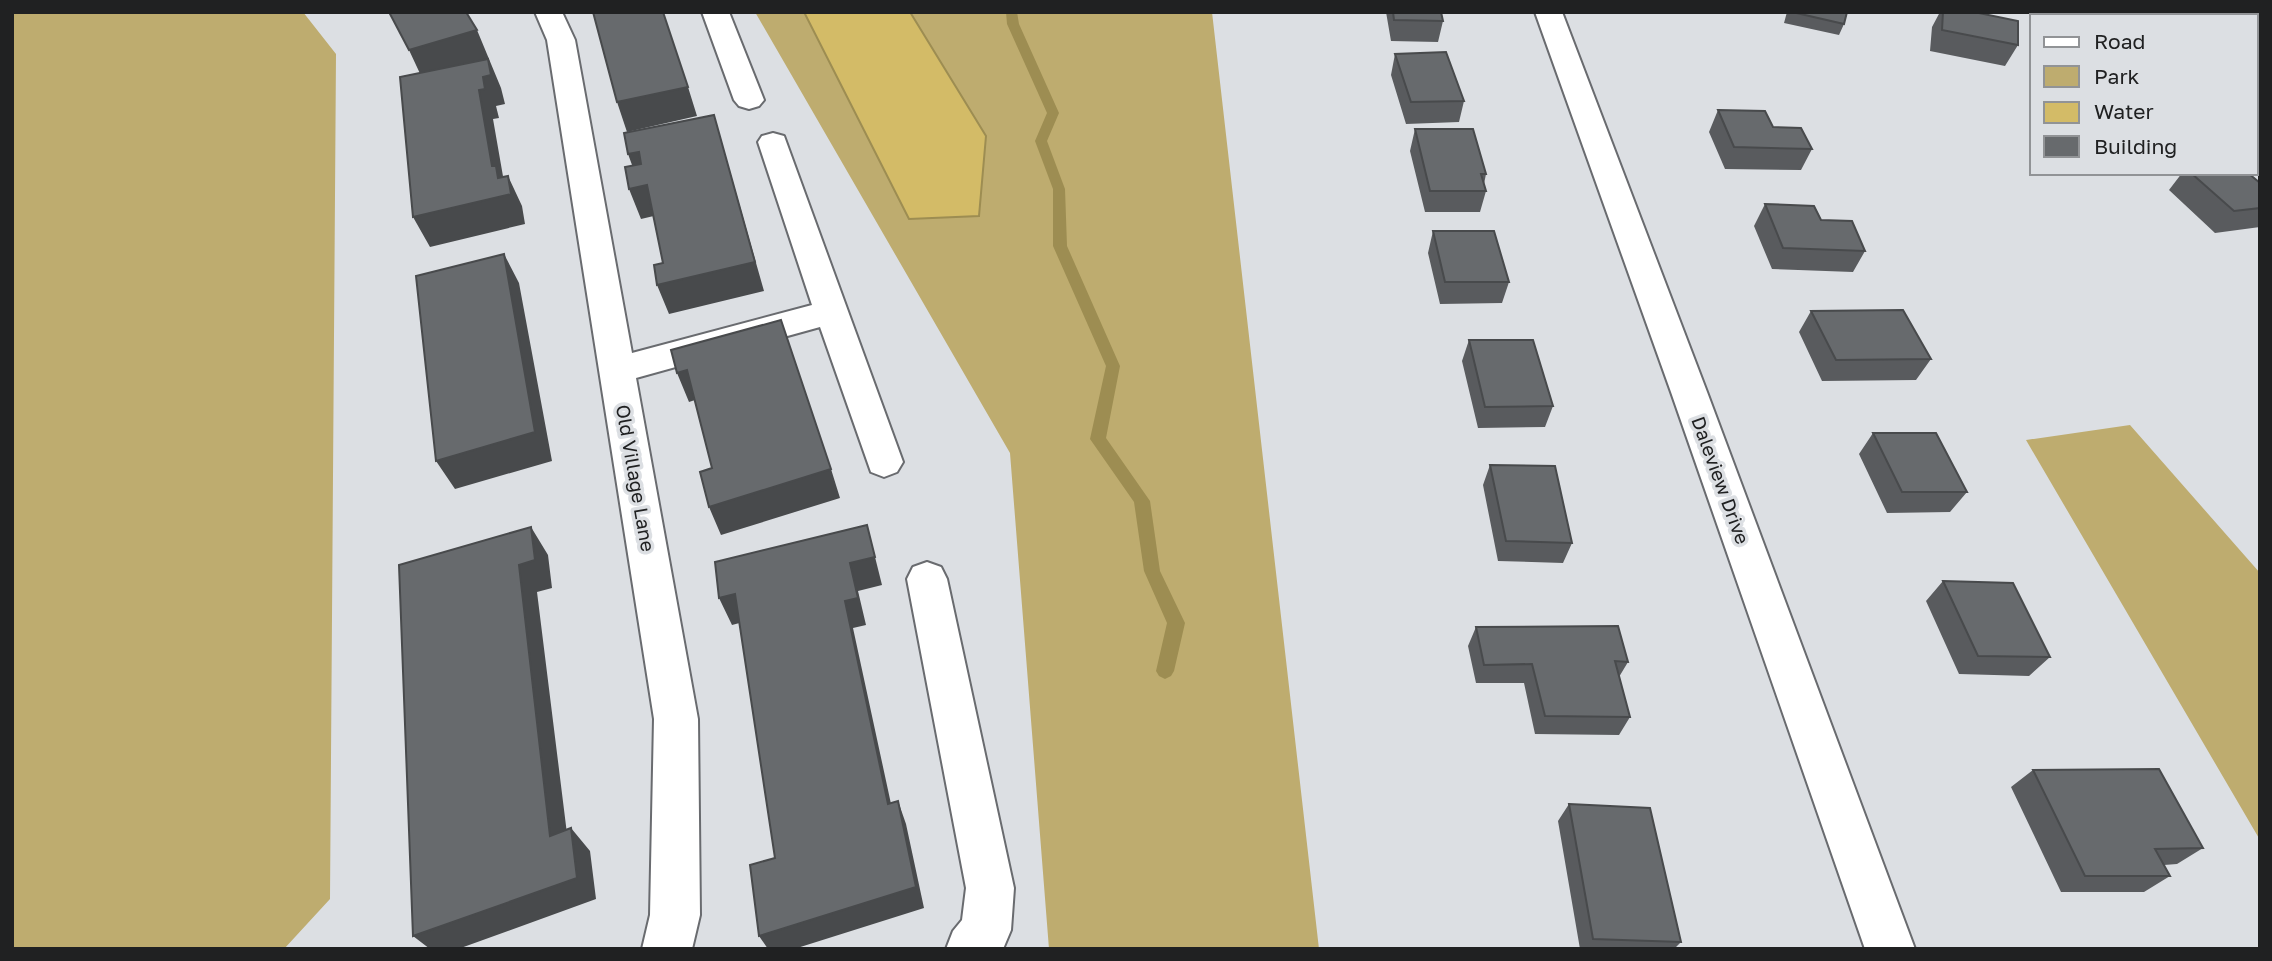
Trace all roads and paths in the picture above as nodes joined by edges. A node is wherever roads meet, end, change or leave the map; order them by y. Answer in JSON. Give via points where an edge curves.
{"nodes":[{"id":1,"x":715,"y":12,"type":"edge"},
{"id":2,"x":1548,"y":12,"type":"edge"},
{"id":3,"x":552,"y":13,"type":"edge"},
{"id":4,"x":749,"y":100,"type":"dead end"},
{"id":5,"x":773,"y":142,"type":"dead end"},
{"id":6,"x":830,"y":312,"type":"junction"},
{"id":7,"x":617,"y":370,"type":"junction"},
{"id":8,"x":884,"y":462,"type":"dead end"},
{"id":9,"x":927,"y":579,"type":"dead end"},
{"id":10,"x":667,"y":949,"type":"edge"},
{"id":11,"x":971,"y":949,"type":"edge"},
{"id":12,"x":1890,"y":949,"type":"edge"}],
"edges":[{"from":1,"to":4,"type":"street"},
{"from":2,"to":12,"type":"street","name":"Daleview Drive"},
{"from":3,"to":7,"type":"street","name":"Old Village Lane","via":[[561,40]]},
{"from":5,"to":6,"type":"street"},
{"from":6,"to":7,"type":"street"},
{"from":6,"to":8,"type":"street"},
{"from":7,"to":10,"type":"street","name":"Old Village Lane","via":[[676,719],[675,915]]},
{"from":9,"to":11,"type":"street","via":[[990,888],[986,930]]}]}
